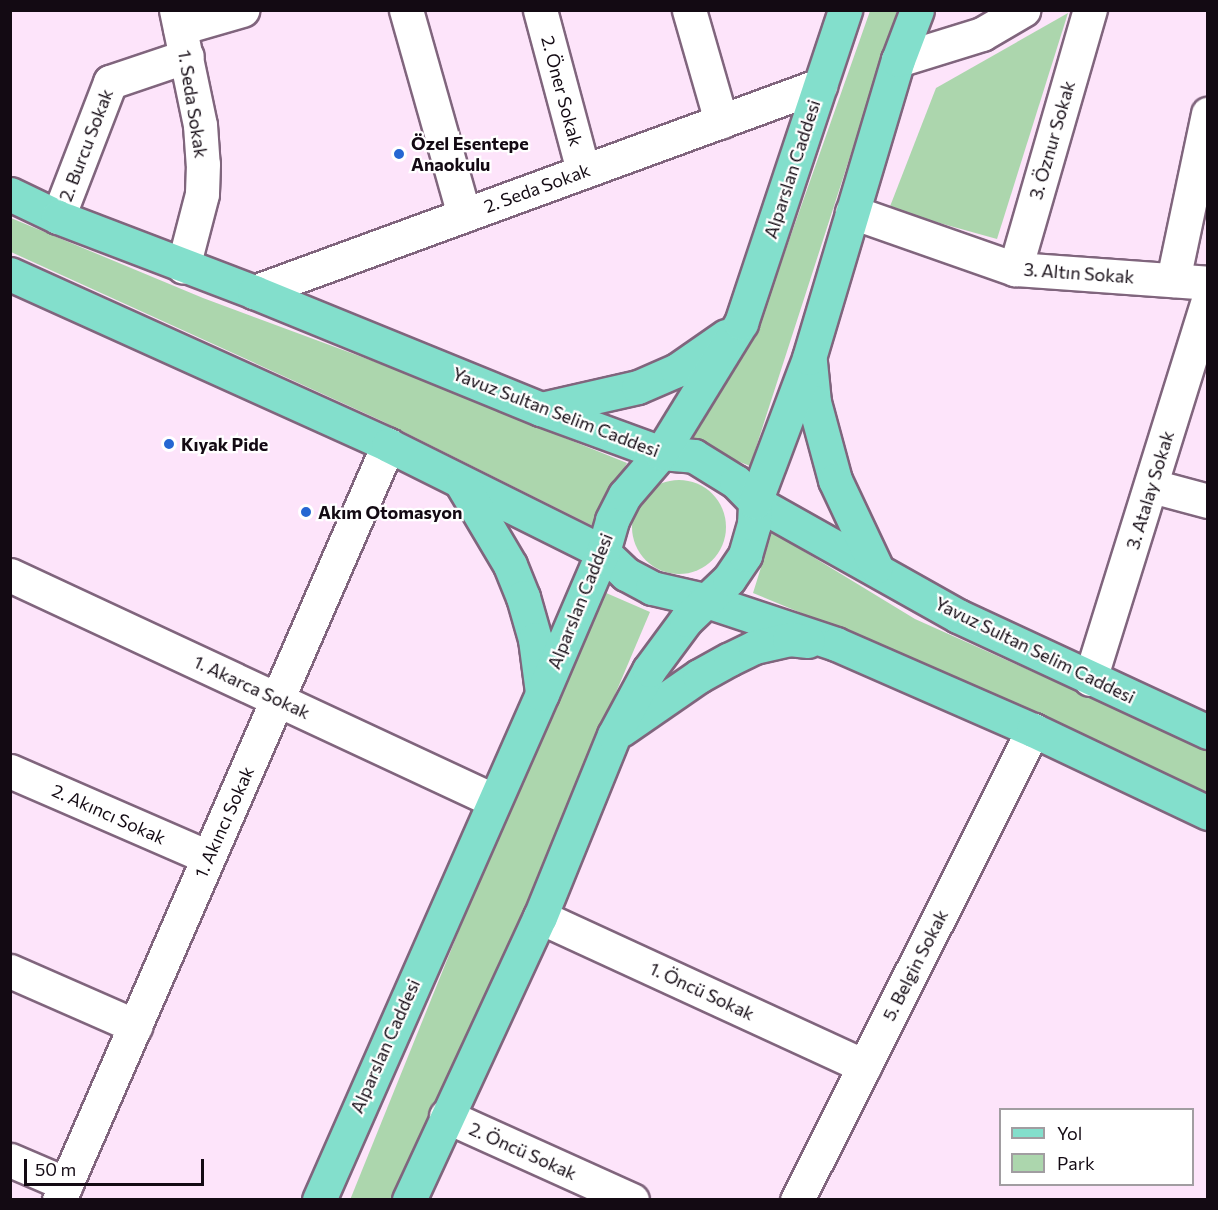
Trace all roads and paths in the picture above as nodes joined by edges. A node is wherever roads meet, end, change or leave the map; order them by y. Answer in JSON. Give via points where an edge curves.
{"nodes":[{"id":1,"x":242,"y":10,"type":"edge"},
{"id":2,"x":406,"y":10,"type":"edge"},
{"id":3,"x":540,"y":10,"type":"edge"},
{"id":4,"x":689,"y":10,"type":"edge"},
{"id":5,"x":845,"y":10,"type":"edge"},
{"id":6,"x":916,"y":10,"type":"edge"},
{"id":7,"x":1023,"y":10,"type":"edge"},
{"id":8,"x":1090,"y":10,"type":"edge"},
{"id":9,"x":181,"y":31,"type":"edge"},
{"id":10,"x":898,"y":60,"type":"junction"},
{"id":11,"x":820,"y":85,"type":"junction"},
{"id":12,"x":1208,"y":114,"type":"edge"},
{"id":13,"x":721,"y":121,"type":"junction"},
{"id":14,"x":583,"y":171,"type":"junction"},
{"id":15,"x":10,"y":194,"type":"edge"},
{"id":16,"x":852,"y":212,"type":"junction"},
{"id":17,"x":464,"y":215,"type":"junction"},
{"id":18,"x":58,"y":217,"type":"junction"},
{"id":19,"x":183,"y":267,"type":"junction"},
{"id":20,"x":1015,"y":269,"type":"junction"},
{"id":21,"x":10,"y":274,"type":"edge"},
{"id":22,"x":1173,"y":280,"type":"junction"},
{"id":23,"x":1208,"y":283,"type":"edge"},
{"id":24,"x":255,"y":292,"type":"junction"},
{"id":25,"x":1208,"y":300,"type":"edge"},
{"id":26,"x":741,"y":322,"type":"junction"},
{"id":27,"x":809,"y":358,"type":"junction"},
{"id":28,"x":542,"y":409,"type":"junction"},
{"id":29,"x":388,"y":445,"type":"junction"},
{"id":30,"x":661,"y":453,"type":"junction"},
{"id":31,"x":462,"y":484,"type":"junction"},
{"id":32,"x":1152,"y":486,"type":"junction"},
{"id":33,"x":1208,"y":501,"type":"edge"},
{"id":34,"x":755,"y":502,"type":"junction"},
{"id":35,"x":603,"y":552,"type":"junction"},
{"id":36,"x":876,"y":567,"type":"junction"},
{"id":37,"x":10,"y":575,"type":"edge"},
{"id":38,"x":704,"y":600,"type":"junction"},
{"id":39,"x":836,"y":644,"type":"junction"},
{"id":40,"x":1090,"y":679,"type":"junction"},
{"id":41,"x":542,"y":694,"type":"junction"},
{"id":42,"x":277,"y":699,"type":"junction"},
{"id":43,"x":1034,"y":730,"type":"junction"},
{"id":44,"x":1208,"y":732,"type":"edge"},
{"id":45,"x":614,"y":735,"type":"junction"},
{"id":46,"x":10,"y":771,"type":"edge"},
{"id":47,"x":493,"y":800,"type":"junction"},
{"id":48,"x":1208,"y":813,"type":"edge"},
{"id":49,"x":208,"y":857,"type":"junction"},
{"id":50,"x":540,"y":917,"type":"junction"},
{"id":51,"x":10,"y":971,"type":"edge"},
{"id":52,"x":135,"y":1026,"type":"junction"},
{"id":53,"x":864,"y":1066,"type":"junction"},
{"id":54,"x":446,"y":1116,"type":"junction"},
{"id":55,"x":10,"y":1160,"type":"edge"},
{"id":56,"x":62,"y":1192,"type":"edge"},
{"id":57,"x":620,"y":1197,"type":"edge"},
{"id":58,"x":319,"y":1200,"type":"edge"},
{"id":59,"x":409,"y":1200,"type":"edge"},
{"id":60,"x":797,"y":1200,"type":"edge"}],
"edges":[{"from":1,"to":9,"type":"street"},
{"from":2,"to":17,"type":"street"},
{"from":3,"to":14,"type":"street","name":"2. Öner Sokak"},
{"from":4,"to":13,"type":"street"},
{"from":5,"to":11,"type":"main road","name":"Alparslan Caddesi"},
{"from":6,"to":10,"type":"main road"},
{"from":7,"to":10,"type":"street","via":[[982,34]]},
{"from":8,"to":20,"type":"street","name":"3. Öznur Sokak"},
{"from":9,"to":18,"type":"street","name":"2. Burcu Sokak","via":[[110,82]]},
{"from":9,"to":19,"type":"street","name":"1. Seda Sokak","via":[[200,125],[202,194]]},
{"from":10,"to":16,"type":"main road"},
{"from":11,"to":13,"type":"street","name":"2. Seda Sokak"},
{"from":11,"to":26,"type":"main road","name":"Alparslan Caddesi"},
{"from":12,"to":22,"type":"street"},
{"from":13,"to":14,"type":"street","name":"2. Seda Sokak"},
{"from":14,"to":17,"type":"street","name":"2. Seda Sokak"},
{"from":15,"to":18,"type":"main road","name":"Yavuz Sultan Selim Caddesi"},
{"from":16,"to":20,"type":"street","name":"3. Altın Sokak"},
{"from":16,"to":27,"type":"main road"},
{"from":17,"to":24,"type":"street","name":"2. Seda Sokak"},
{"from":18,"to":19,"type":"main road","name":"Yavuz Sultan Selim Caddesi"},
{"from":19,"to":24,"type":"main road","name":"Yavuz Sultan Selim Caddesi"},
{"from":20,"to":22,"type":"street","name":"3. Altın Sokak"},
{"from":21,"to":29,"type":"main road"},
{"from":22,"to":23,"type":"street","name":"3. Altın Sokak"},
{"from":24,"to":28,"type":"main road","name":"Yavuz Sultan Selim Caddesi"},
{"from":25,"to":32,"type":"street","name":"3. Atalay Sokak"},
{"from":26,"to":28,"type":"main road","via":[[702,354],[639,387]]},
{"from":26,"to":30,"type":"main road","name":"Alparslan Caddesi"},
{"from":27,"to":34,"type":"main road"},
{"from":27,"to":36,"type":"main road","via":[[814,402],[829,461]]},
{"from":28,"to":30,"type":"main road","name":"Yavuz Sultan Selim Caddesi"},
{"from":29,"to":31,"type":"main road"},
{"from":29,"to":42,"type":"street","name":"1. Akıncı Sokak"},
{"from":30,"to":34,"type":"main road","name":"Yavuz Sultan Selim Caddesi","via":[[694,456],[736,482]]},
{"from":30,"to":35,"type":"main road","name":"Alparslan Caddesi","via":[[625,495],[612,520]]},
{"from":31,"to":35,"type":"main road"},
{"from":31,"to":41,"type":"main road","via":[[506,557],[523,597],[535,639]]},
{"from":32,"to":33,"type":"street"},
{"from":32,"to":40,"type":"street","name":"3. Atalay Sokak"},
{"from":34,"to":36,"type":"main road","name":"Yavuz Sultan Selim Caddesi"},
{"from":34,"to":38,"type":"main road","via":[[754,524],[745,555],[729,579]]},
{"from":35,"to":38,"type":"main road","via":[[626,574],[652,588]]},
{"from":35,"to":41,"type":"main road","name":"Alparslan Caddesi"},
{"from":36,"to":40,"type":"main road","name":"Yavuz Sultan Selim Caddesi","via":[[958,616]]},
{"from":37,"to":42,"type":"street","name":"1. Akarca Sokak"},
{"from":38,"to":39,"type":"main road"},
{"from":38,"to":45,"type":"main road","via":[[649,670]]},
{"from":39,"to":43,"type":"main road"},
{"from":39,"to":45,"type":"main road","via":[[789,639],[755,647],[699,676]]},
{"from":40,"to":44,"type":"main road","name":"Yavuz Sultan Selim Caddesi"},
{"from":41,"to":47,"type":"main road","name":"Alparslan Caddesi"},
{"from":42,"to":47,"type":"street","name":"1. Akarca Sokak"},
{"from":42,"to":49,"type":"street","name":"1. Akıncı Sokak"},
{"from":43,"to":48,"type":"main road"},
{"from":43,"to":53,"type":"street","name":"5. Belgin Sokak"},
{"from":45,"to":50,"type":"main road"},
{"from":46,"to":49,"type":"street","name":"2. Akıncı Sokak"},
{"from":47,"to":58,"type":"main road","name":"Alparslan Caddesi"},
{"from":49,"to":52,"type":"street","name":"1. Akıncı Sokak"},
{"from":50,"to":53,"type":"street","name":"1. Öncü Sokak"},
{"from":50,"to":54,"type":"main road"},
{"from":51,"to":52,"type":"street"},
{"from":52,"to":56,"type":"street","name":"1. Akıncı Sokak"},
{"from":53,"to":60,"type":"street","name":"5. Belgin Sokak"},
{"from":54,"to":57,"type":"street","name":"2. Öncü Sokak"},
{"from":54,"to":59,"type":"main road"},
{"from":55,"to":56,"type":"street"}]}
